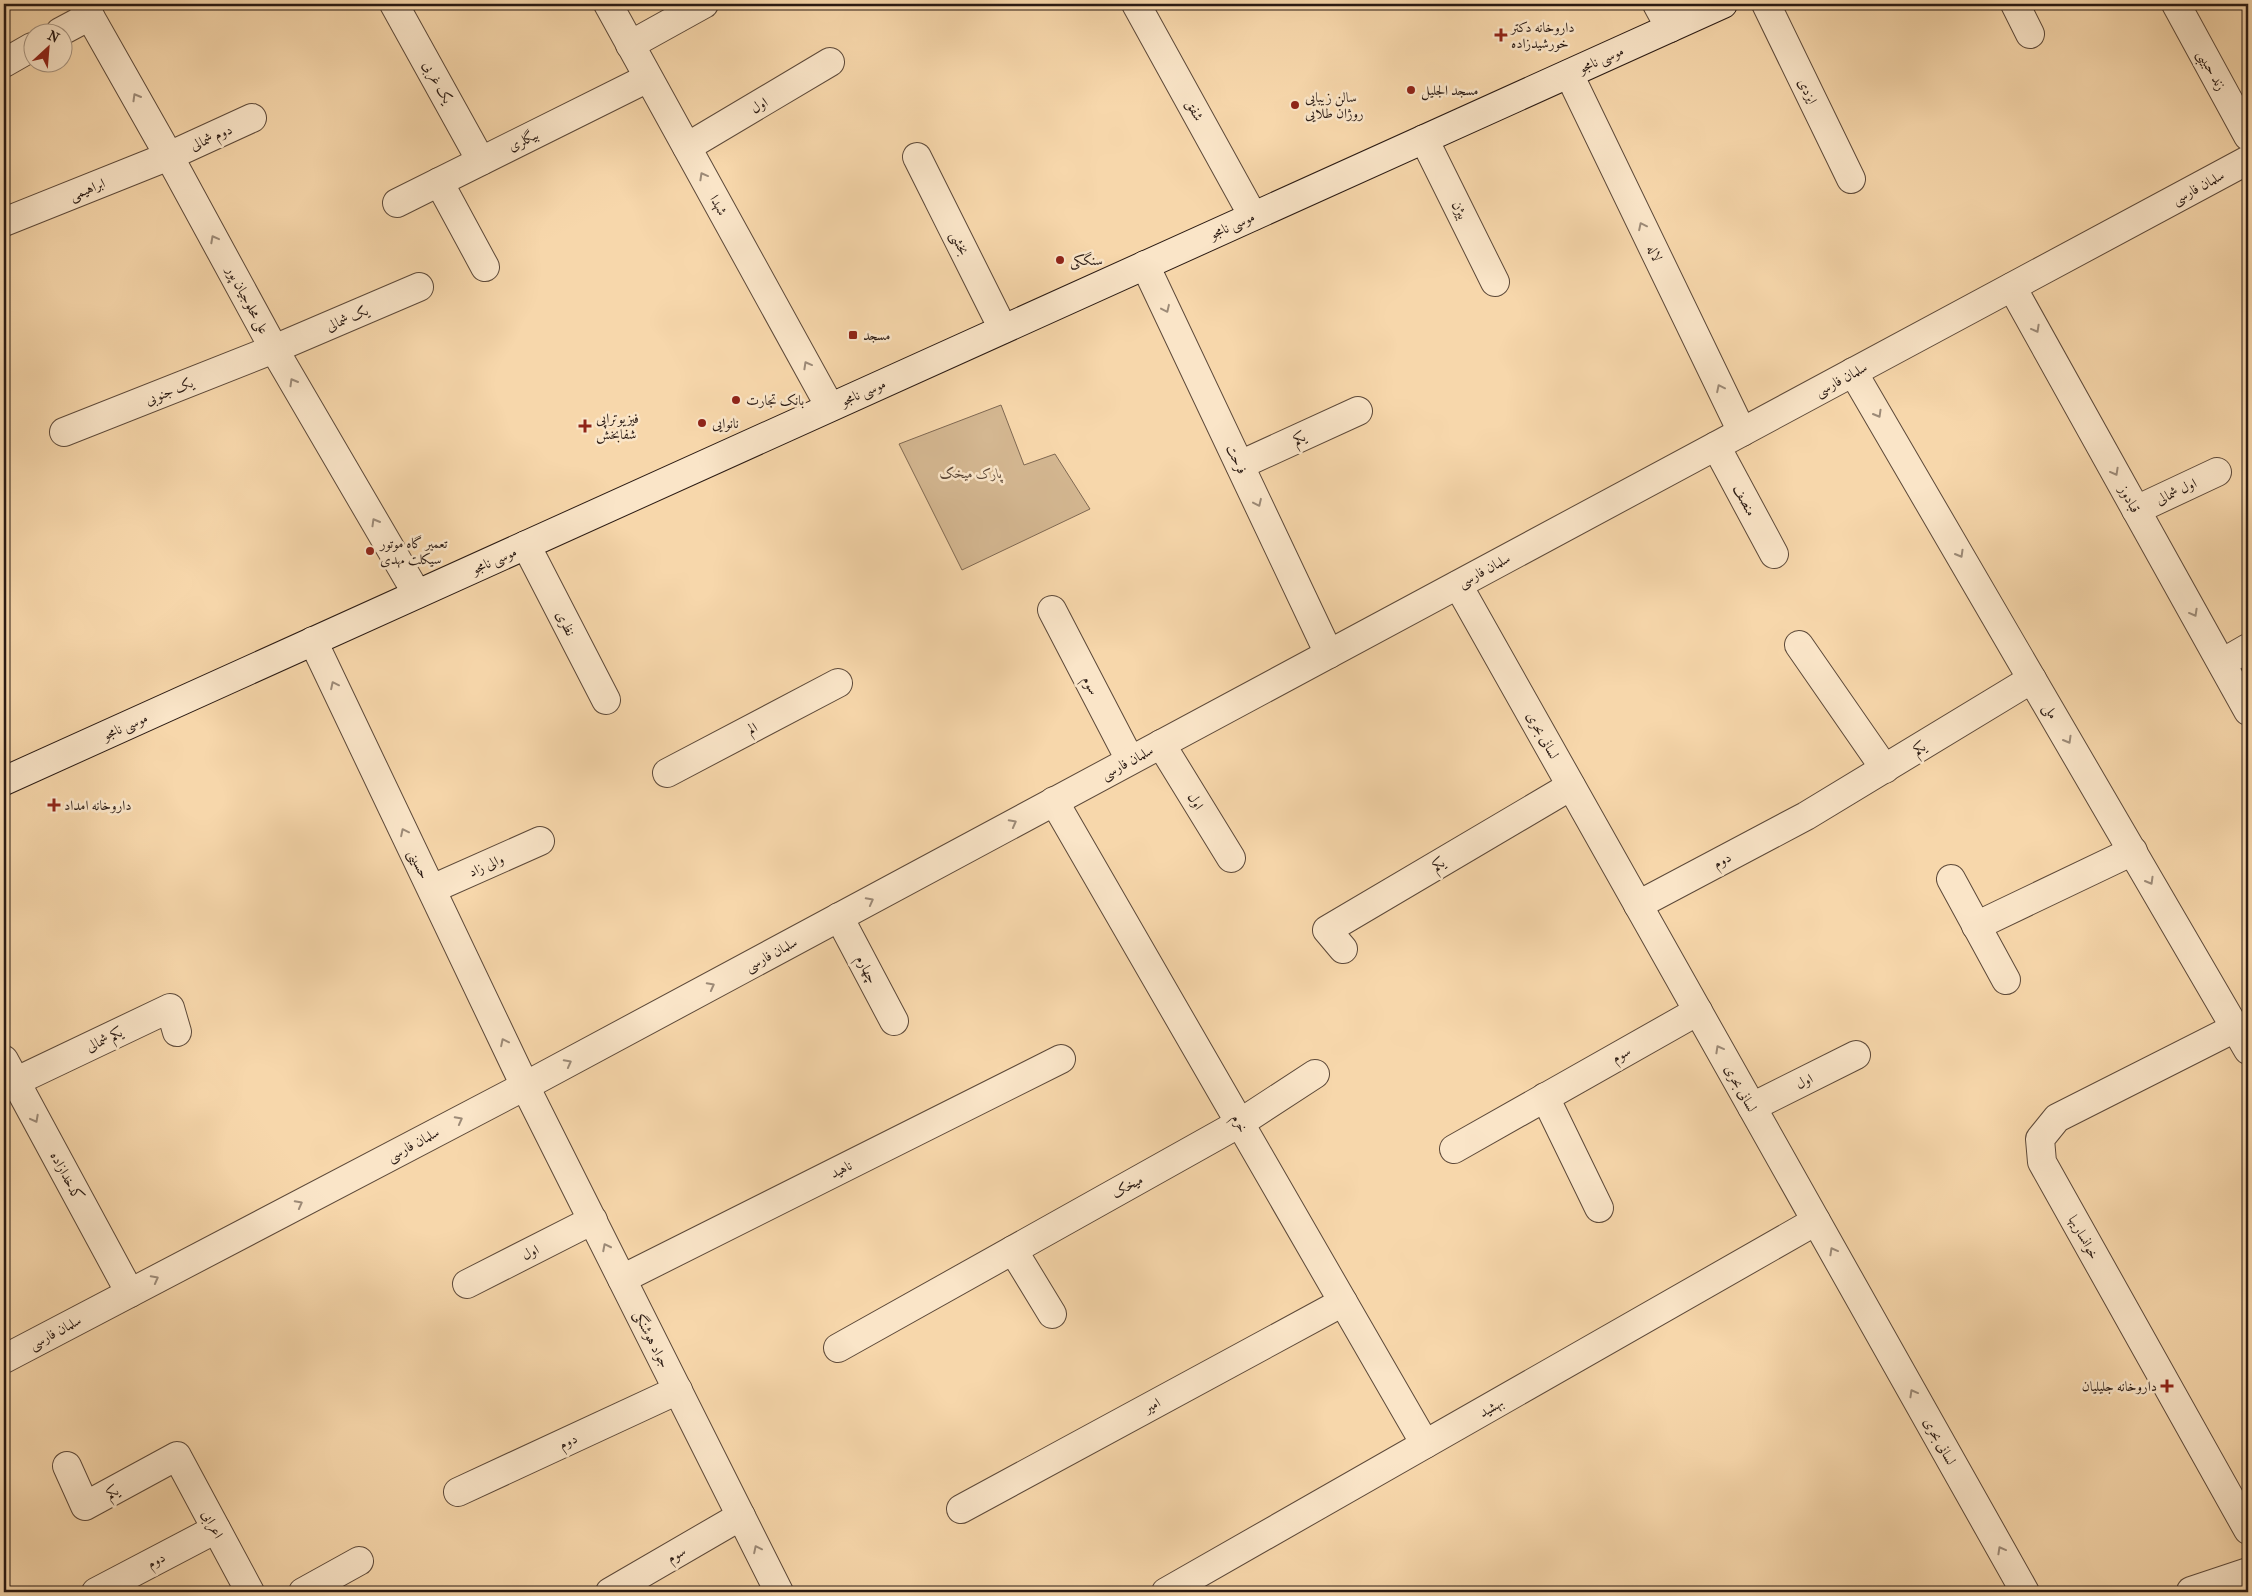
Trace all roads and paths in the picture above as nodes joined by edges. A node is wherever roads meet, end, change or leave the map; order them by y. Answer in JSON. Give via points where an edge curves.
{"nodes":[{"id":1,"x":394,"y":4,"type":"edge"},
{"id":2,"x":608,"y":4,"type":"edge"},
{"id":3,"x":704,"y":4,"type":"edge"},
{"id":4,"x":1136,"y":4,"type":"edge"},
{"id":5,"x":1657,"y":4,"type":"edge"},
{"id":6,"x":1723,"y":4,"type":"edge"},
{"id":7,"x":1766,"y":4,"type":"edge"},
{"id":8,"x":2015,"y":4,"type":"edge"},
{"id":9,"x":2176,"y":4,"type":"edge"},
{"id":10,"x":87,"y":10,"type":"edge"},
{"id":11,"x":72,"y":22,"type":"edge"},
{"id":12,"x":1670,"y":28,"type":"junction"},
{"id":13,"x":2030,"y":34,"type":"dead end"},
{"id":14,"x":630,"y":45,"type":"junction"},
{"id":15,"x":22,"y":53,"type":"edge"},
{"id":16,"x":830,"y":62,"type":"dead end"},
{"id":17,"x":4,"y":63,"type":"edge"},
{"id":18,"x":1569,"y":74,"type":"junction"},
{"id":19,"x":648,"y":78,"type":"junction"},
{"id":20,"x":252,"y":118,"type":"dead end"},
{"id":21,"x":2248,"y":136,"type":"edge"},
{"id":22,"x":1424,"y":139,"type":"junction"},
{"id":23,"x":687,"y":147,"type":"junction"},
{"id":24,"x":169,"y":156,"type":"junction"},
{"id":25,"x":917,"y":156,"type":"dead end"},
{"id":26,"x":2248,"y":160,"type":"edge"},
{"id":27,"x":481,"y":161,"type":"junction"},
{"id":28,"x":1850,"y":179,"type":"dead end"},
{"id":29,"x":439,"y":182,"type":"junction"},
{"id":30,"x":397,"y":203,"type":"dead end"},
{"id":31,"x":1253,"y":216,"type":"junction"},
{"id":32,"x":4,"y":222,"type":"edge"},
{"id":33,"x":1145,"y":265,"type":"junction"},
{"id":34,"x":485,"y":267,"type":"dead end"},
{"id":35,"x":1495,"y":282,"type":"dead end"},
{"id":36,"x":419,"y":287,"type":"dead end"},
{"id":37,"x":2012,"y":287,"type":"junction"},
{"id":38,"x":1004,"y":329,"type":"junction"},
{"id":39,"x":274,"y":349,"type":"junction"},
{"id":40,"x":1853,"y":372,"type":"junction"},
{"id":41,"x":830,"y":407,"type":"junction"},
{"id":42,"x":1358,"y":411,"type":"dead end"},
{"id":43,"x":64,"y":432,"type":"dead end"},
{"id":44,"x":1742,"y":432,"type":"junction"},
{"id":45,"x":1716,"y":446,"type":"junction"},
{"id":46,"x":1240,"y":465,"type":"junction"},
{"id":47,"x":2217,"y":472,"type":"dead end"},
{"id":48,"x":2136,"y":510,"type":"junction"},
{"id":49,"x":526,"y":545,"type":"junction"},
{"id":50,"x":1774,"y":554,"type":"dead end"},
{"id":51,"x":1458,"y":585,"type":"junction"},
{"id":52,"x":417,"y":594,"type":"junction"},
{"id":53,"x":1052,"y":610,"type":"dead end"},
{"id":54,"x":313,"y":641,"type":"junction"},
{"id":55,"x":1799,"y":644,"type":"dead end"},
{"id":56,"x":2248,"y":648,"type":"edge"},
{"id":57,"x":1329,"y":654,"type":"junction"},
{"id":58,"x":2222,"y":663,"type":"junction"},
{"id":59,"x":2032,"y":679,"type":"junction"},
{"id":60,"x":838,"y":683,"type":"dead end"},
{"id":61,"x":606,"y":700,"type":"dead end"},
{"id":62,"x":2248,"y":710,"type":"edge"},
{"id":63,"x":1162,"y":744,"type":"junction"},
{"id":64,"x":1130,"y":760,"type":"junction"},
{"id":65,"x":1885,"y":769,"type":"junction"},
{"id":66,"x":667,"y":773,"type":"dead end"},
{"id":67,"x":4,"y":781,"type":"edge"},
{"id":68,"x":1571,"y":786,"type":"junction"},
{"id":69,"x":1054,"y":801,"type":"junction"},
{"id":70,"x":1806,"y":816,"type":"joint"},
{"id":71,"x":540,"y":841,"type":"dead end"},
{"id":72,"x":2133,"y":851,"type":"junction"},
{"id":73,"x":1231,"y":858,"type":"dead end"},
{"id":74,"x":1951,"y":880,"type":"dead end"},
{"id":75,"x":432,"y":889,"type":"junction"},
{"id":76,"x":1638,"y":905,"type":"junction"},
{"id":77,"x":839,"y":917,"type":"junction"},
{"id":78,"x":1976,"y":926,"type":"junction"},
{"id":79,"x":1343,"y":949,"type":"dead end"},
{"id":80,"x":2006,"y":980,"type":"dead end"},
{"id":81,"x":1698,"y":1011,"type":"junction"},
{"id":82,"x":894,"y":1020,"type":"dead end"},
{"id":83,"x":176,"y":1032,"type":"dead end"},
{"id":84,"x":2242,"y":1039,"type":"edge"},
{"id":85,"x":1856,"y":1054,"type":"dead end"},
{"id":86,"x":1061,"y":1059,"type":"dead end"},
{"id":87,"x":1315,"y":1074,"type":"dead end"},
{"id":88,"x":8,"y":1076,"type":"edge"},
{"id":89,"x":525,"y":1086,"type":"junction"},
{"id":90,"x":1545,"y":1097,"type":"junction"},
{"id":91,"x":1752,"y":1107,"type":"junction"},
{"id":92,"x":1240,"y":1123,"type":"junction"},
{"id":93,"x":1454,"y":1148,"type":"dead end"},
{"id":94,"x":1598,"y":1208,"type":"dead end"},
{"id":95,"x":593,"y":1220,"type":"junction"},
{"id":96,"x":1816,"y":1221,"type":"junction"},
{"id":97,"x":1013,"y":1250,"type":"junction"},
{"id":98,"x":622,"y":1279,"type":"junction"},
{"id":99,"x":467,"y":1284,"type":"dead end"},
{"id":100,"x":130,"y":1293,"type":"junction"},
{"id":101,"x":1343,"y":1302,"type":"junction"},
{"id":102,"x":1052,"y":1314,"type":"dead end"},
{"id":103,"x":838,"y":1348,"type":"dead end"},
{"id":104,"x":4,"y":1359,"type":"edge"},
{"id":105,"x":678,"y":1390,"type":"junction"},
{"id":106,"x":1425,"y":1444,"type":"junction"},
{"id":107,"x":177,"y":1456,"type":"joint"},
{"id":108,"x":67,"y":1466,"type":"dead end"},
{"id":109,"x":458,"y":1492,"type":"dead end"},
{"id":110,"x":961,"y":1509,"type":"dead end"},
{"id":111,"x":741,"y":1516,"type":"junction"},
{"id":112,"x":216,"y":1529,"type":"junction"},
{"id":113,"x":2248,"y":1530,"type":"edge"},
{"id":114,"x":359,"y":1561,"type":"dead end"},
{"id":115,"x":2248,"y":1572,"type":"edge"},
{"id":116,"x":2191,"y":1591,"type":"edge"},
{"id":117,"x":96,"y":1592,"type":"edge"},
{"id":118,"x":250,"y":1592,"type":"edge"},
{"id":119,"x":303,"y":1592,"type":"edge"},
{"id":120,"x":610,"y":1592,"type":"edge"},
{"id":121,"x":779,"y":1592,"type":"edge"},
{"id":122,"x":1166,"y":1592,"type":"edge"},
{"id":123,"x":2025,"y":1592,"type":"edge"}],
"edges":[{"from":1,"to":27,"type":"street","name":"یک غربی"},
{"from":2,"to":14,"type":"street","name":"شهدا"},
{"from":3,"to":14,"type":"street"},
{"from":4,"to":31,"type":"street","name":"شفق"},
{"from":5,"to":12,"type":"street"},
{"from":6,"to":12,"type":"street","name":"موسی نامجو"},
{"from":7,"to":28,"type":"street","name":"ایزدی"},
{"from":8,"to":13,"type":"street"},
{"from":9,"to":21,"type":"street","name":"زند حبیبی"},
{"from":10,"to":11,"type":"street"},
{"from":24,"to":10,"type":"street","name":"علی محلوجیان پور","one_way":true},
{"from":12,"to":18,"type":"street","name":"موسی نامجو"},
{"from":14,"to":19,"type":"street","name":"شهدا"},
{"from":15,"to":17,"type":"street"},
{"from":16,"to":23,"type":"street","name":"اول"},
{"from":18,"to":22,"type":"street","name":"موسی نامجو"},
{"from":44,"to":18,"type":"street","name":"لاله","one_way":true},
{"from":19,"to":23,"type":"street","name":"شهدا"},
{"from":19,"to":27,"type":"street","name":"بیگلری"},
{"from":20,"to":24,"type":"street","name":"دوم شمالی"},
{"from":22,"to":31,"type":"street","name":"موسی نامجو"},
{"from":22,"to":35,"type":"street","name":"بیژن"},
{"from":41,"to":23,"type":"street","name":"شهدا","one_way":true},
{"from":24,"to":32,"type":"street","name":"ابراهیمی"},
{"from":39,"to":24,"type":"street","name":"علی محلوجیان پور","one_way":true},
{"from":25,"to":38,"type":"street","name":"بخشی"},
{"from":26,"to":37,"type":"street","name":"سلمان فارسی"},
{"from":27,"to":29,"type":"street","name":"بیگلری"},
{"from":29,"to":30,"type":"street","name":"بیگلری"},
{"from":29,"to":34,"type":"street"},
{"from":31,"to":33,"type":"street","name":"موسی نامجو"},
{"from":33,"to":38,"type":"street","name":"موسی نامجو"},
{"from":33,"to":46,"type":"street","name":"فرحت","one_way":true},
{"from":36,"to":39,"type":"street","name":"یک شمالی"},
{"from":37,"to":40,"type":"street","name":"سلمان فارسی"},
{"from":37,"to":48,"type":"street","name":"قبادوز","one_way":true},
{"from":38,"to":41,"type":"street","name":"موسی نامجو"},
{"from":39,"to":43,"type":"street","name":"یک جنوبی"},
{"from":52,"to":39,"type":"street","name":"علی محلوجیان پور","one_way":true},
{"from":40,"to":44,"type":"street","name":"سلمان فارسی"},
{"from":40,"to":59,"type":"street","name":"ملی","one_way":true},
{"from":41,"to":49,"type":"street","name":"موسی نامجو"},
{"from":42,"to":46,"type":"street","name":"یکم"},
{"from":44,"to":45,"type":"street","name":"سلمان فارسی"},
{"from":45,"to":50,"type":"street","name":"منصف"},
{"from":45,"to":51,"type":"street","name":"سلمان فارسی"},
{"from":46,"to":57,"type":"street","name":"فرحت","one_way":true},
{"from":47,"to":48,"type":"street","name":"اول شمالی"},
{"from":48,"to":58,"type":"street","name":"قبادوز","one_way":true},
{"from":49,"to":52,"type":"street","name":"موسی نامجو"},
{"from":49,"to":61,"type":"street","name":"نظری"},
{"from":51,"to":57,"type":"street","name":"سلمان فارسی"},
{"from":51,"to":68,"type":"street","name":"لسانی بحری"},
{"from":52,"to":54,"type":"street","name":"موسی نامجو"},
{"from":53,"to":64,"type":"street","name":"سوم"},
{"from":54,"to":67,"type":"street","name":"موسی نامجو"},
{"from":75,"to":54,"type":"street","name":"حسینی","one_way":true},
{"from":55,"to":65,"type":"street"},
{"from":56,"to":58,"type":"street"},
{"from":57,"to":63,"type":"street","name":"سلمان فارسی"},
{"from":58,"to":62,"type":"street","name":"قبادوز"},
{"from":59,"to":65,"type":"street","name":"یکم"},
{"from":59,"to":72,"type":"street","name":"ملی","one_way":true},
{"from":60,"to":66,"type":"street","name":"الم"},
{"from":63,"to":64,"type":"street","name":"سلمان فارسی"},
{"from":63,"to":73,"type":"street","name":"اول"},
{"from":64,"to":69,"type":"street","name":"سلمان فارسی"},
{"from":65,"to":70,"type":"street","name":"یکم"},
{"from":68,"to":76,"type":"street","name":"لسانی بحری"},
{"from":68,"to":79,"type":"street","name":"یکم","via":[[1327,930]]},
{"from":77,"to":69,"type":"street","name":"سلمان فارسی","one_way":true},
{"from":69,"to":92,"type":"street","name":"خرم"},
{"from":70,"to":76,"type":"street","name":"دوم"},
{"from":71,"to":75,"type":"street","name":"والی زاد"},
{"from":72,"to":78,"type":"street"},
{"from":72,"to":84,"type":"street","name":"ملی","one_way":true},
{"from":74,"to":78,"type":"street"},
{"from":89,"to":75,"type":"street","name":"حسینی","one_way":true},
{"from":76,"to":81,"type":"street","name":"لسانی بحری"},
{"from":77,"to":82,"type":"street","name":"چهارم"},
{"from":89,"to":77,"type":"street","name":"سلمان فارسی","one_way":true},
{"from":78,"to":80,"type":"street"},
{"from":81,"to":90,"type":"street","name":"سوم"},
{"from":91,"to":81,"type":"street","name":"لسانی بحری","one_way":true},
{"from":83,"to":88,"type":"street","name":"یکم شمالی","via":[[170,1008]]},
{"from":84,"to":113,"type":"street","name":"خوانساریها","via":[[2057,1118],[2040,1139],[2042,1162]]},
{"from":85,"to":91,"type":"street","name":"اول"},
{"from":86,"to":98,"type":"street","name":"ناهید"},
{"from":87,"to":92,"type":"street","name":"میخک"},
{"from":88,"to":100,"type":"street","name":"کدخدازاده","one_way":true},
{"from":89,"to":95,"type":"street","name":"جواد هوشنگی"},
{"from":100,"to":89,"type":"street","name":"سلمان فارسی","one_way":true},
{"from":90,"to":93,"type":"street","name":"سوم"},
{"from":90,"to":94,"type":"street"},
{"from":91,"to":96,"type":"street","name":"لسانی بحری"},
{"from":92,"to":97,"type":"street","name":"میخک"},
{"from":92,"to":101,"type":"street","name":"خرم"},
{"from":98,"to":95,"type":"street","name":"جواد هوشنگی","one_way":true},
{"from":95,"to":99,"type":"street","name":"اول"},
{"from":96,"to":106,"type":"street","name":"بهشید"},
{"from":123,"to":96,"type":"street","name":"لسانی بحری","one_way":true},
{"from":97,"to":102,"type":"street"},
{"from":97,"to":103,"type":"street","name":"میخک"},
{"from":98,"to":105,"type":"street","name":"جواد هوشنگی"},
{"from":100,"to":104,"type":"street","name":"سلمان فارسی"},
{"from":101,"to":106,"type":"street","name":"خرم"},
{"from":101,"to":110,"type":"street","name":"امیر"},
{"from":105,"to":109,"type":"street","name":"دوم"},
{"from":105,"to":111,"type":"street","name":"جواد هوشنگی"},
{"from":106,"to":122,"type":"street","name":"بهشید"},
{"from":107,"to":108,"type":"street","name":"یکم","via":[[85,1506]]},
{"from":107,"to":112,"type":"street","name":"اعرابی"},
{"from":111,"to":120,"type":"street","name":"سوم"},
{"from":121,"to":111,"type":"street","name":"جواد هوشنگی","one_way":true},
{"from":112,"to":117,"type":"street","name":"دوم"},
{"from":112,"to":118,"type":"street","name":"اعرابی"},
{"from":114,"to":119,"type":"street"},
{"from":115,"to":116,"type":"street"}]}
